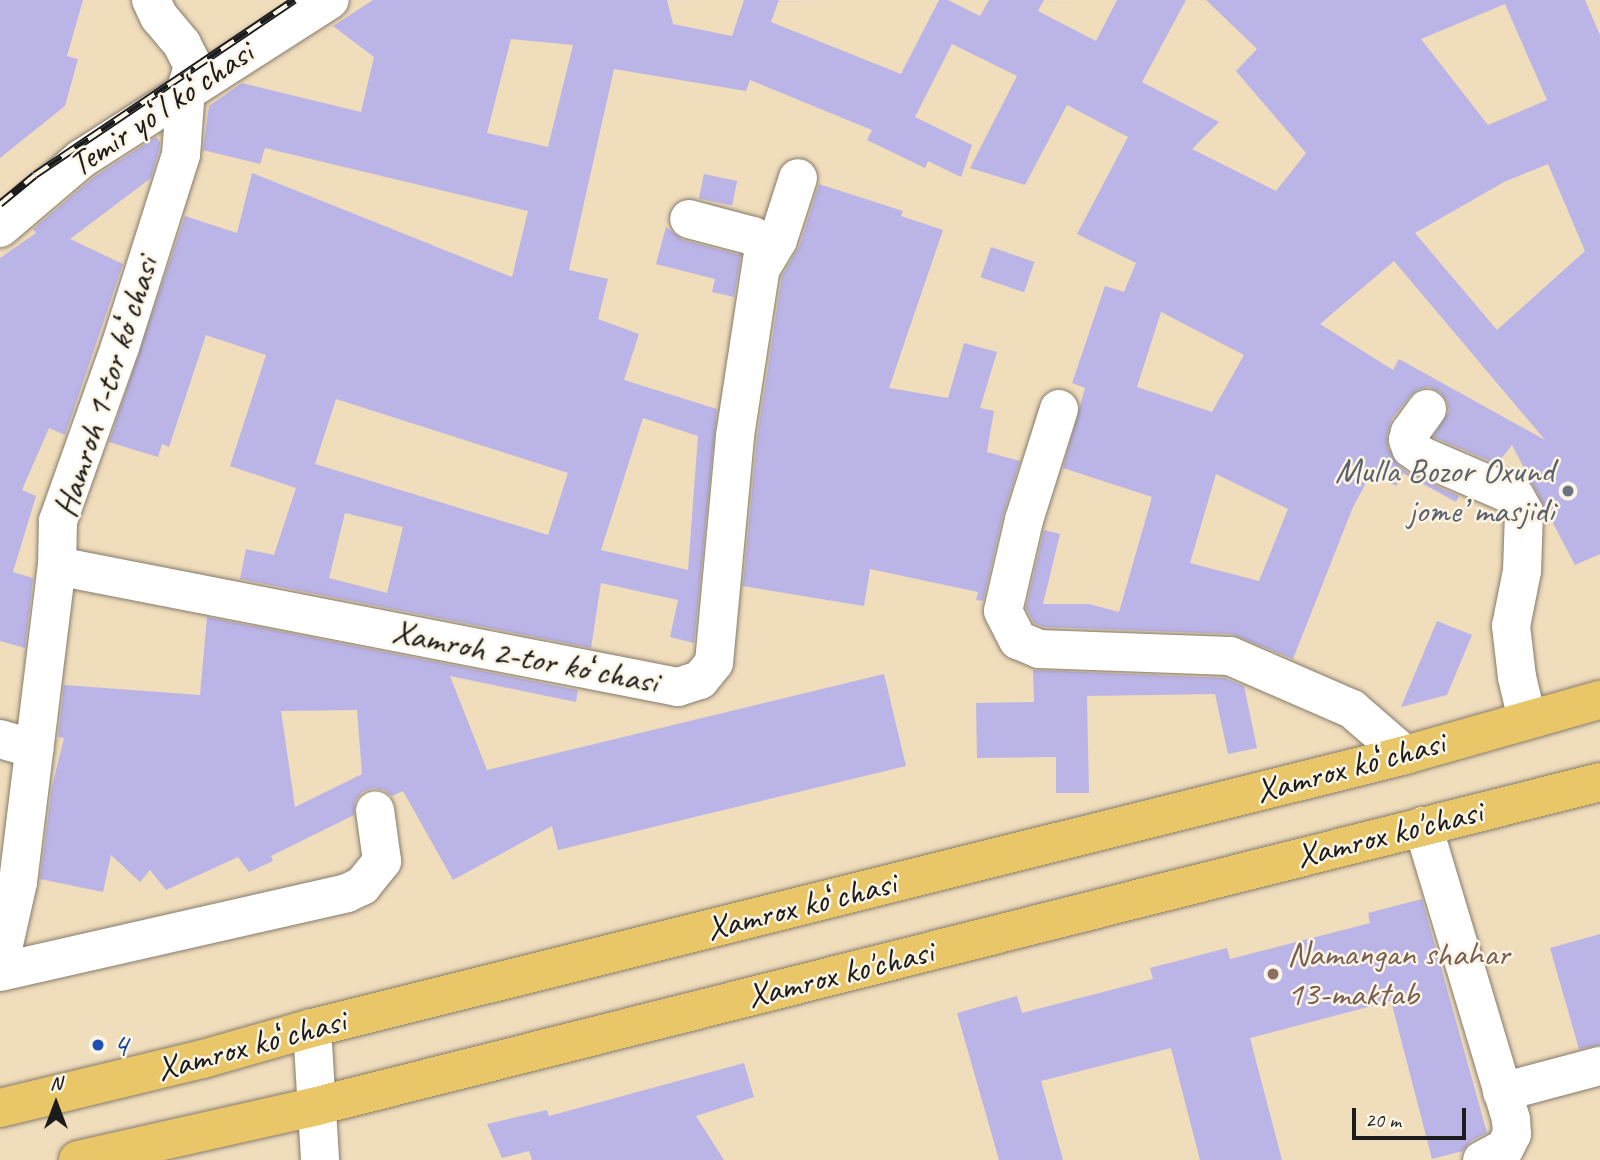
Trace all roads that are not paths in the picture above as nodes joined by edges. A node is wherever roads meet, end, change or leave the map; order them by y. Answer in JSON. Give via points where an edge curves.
{"nodes":[{"id":1,"x":151,"y":0,"type":"edge"},
{"id":2,"x":330,"y":0,"type":"edge"},
{"id":3,"x":189,"y":78,"type":"junction"},
{"id":4,"x":798,"y":178,"type":"dead end"},
{"id":5,"x":689,"y":219,"type":"dead end"},
{"id":6,"x":0,"y":228,"type":"edge"},
{"id":7,"x":763,"y":265,"type":"junction"},
{"id":8,"x":1059,"y":409,"type":"dead end"},
{"id":9,"x":1427,"y":409,"type":"dead end"},
{"id":10,"x":57,"y":566,"type":"junction"},
{"id":11,"x":1600,"y":700,"type":"edge"},
{"id":12,"x":1527,"y":719,"type":"junction"},
{"id":13,"x":18,"y":744,"type":"edge"},
{"id":14,"x":1405,"y":755,"type":"junction"},
{"id":15,"x":1600,"y":782,"type":"edge"},
{"id":16,"x":375,"y":810,"type":"dead end"},
{"id":17,"x":1423,"y":826,"type":"junction"},
{"id":18,"x":9,"y":878,"type":"edge"},
{"id":19,"x":0,"y":962,"type":"edge"},
{"id":20,"x":0,"y":972,"type":"edge"},
{"id":21,"x":312,"y":1028,"type":"junction"},
{"id":22,"x":1600,"y":1066,"type":"edge"},
{"id":23,"x":1502,"y":1092,"type":"junction"},
{"id":24,"x":317,"y":1106,"type":"junction"},
{"id":25,"x":0,"y":1108,"type":"edge"},
{"id":26,"x":78,"y":1160,"type":"edge"},
{"id":27,"x":320,"y":1160,"type":"edge"},
{"id":28,"x":1482,"y":1160,"type":"edge"}],
"edges":[{"from":1,"to":3,"type":"street","via":[[182,44]]},
{"from":2,"to":3,"type":"street","name":"Temir yoʻl koʻchasi"},
{"from":3,"to":6,"type":"street","name":"Temir yoʻl koʻchasi","via":[[81,159]]},
{"from":3,"to":10,"type":"street","name":"Hamroh 1-tor koʻchasi","via":[[181,155],[58,521]]},
{"from":4,"to":7,"type":"street","via":[[778,240]]},
{"from":5,"to":7,"type":"street","via":[[753,236],[764,247]]},
{"from":7,"to":10,"type":"street","name":"Xamroh 2-tor koʻchasi","via":[[735,436],[714,663],[700,680],[678,687]]},
{"from":8,"to":14,"type":"street","via":[[1024,520],[1003,611],[1018,640],[1039,649],[1230,656],[1352,709]]},
{"from":9,"to":12,"type":"street","via":[[1410,432],[1411,448],[1516,496],[1524,512],[1522,571],[1511,626]]},
{"from":10,"to":13,"type":"street","name":"Hamroh 1-tor koʻchasi"},
{"from":11,"to":12,"type":"main road","name":"Xamrox koʻchasi"},
{"from":12,"to":14,"type":"main road","name":"Xamrox koʻchasi"},
{"from":13,"to":18,"type":"street","name":"Hamroh 1-tor koʻchasi"},
{"from":14,"to":21,"type":"main road","name":"Xamrox koʻchasi"},
{"from":15,"to":17,"type":"main road","name":"Xamrox ko'chasi"},
{"from":16,"to":20,"type":"street","via":[[382,861],[362,886],[346,893]]},
{"from":17,"to":23,"type":"street"},
{"from":17,"to":24,"type":"main road","name":"Xamrox ko'chasi"},
{"from":18,"to":19,"type":"street","name":"Hamroh 1-tor koʻchasi"},
{"from":21,"to":24,"type":"street"},
{"from":21,"to":25,"type":"main road","name":"Xamrox koʻchasi"},
{"from":22,"to":23,"type":"street"},
{"from":23,"to":28,"type":"street","via":[[1512,1134],[1505,1148]]},
{"from":24,"to":26,"type":"main road","name":"Xamrox ko'chasi"},
{"from":24,"to":27,"type":"street"}]}
